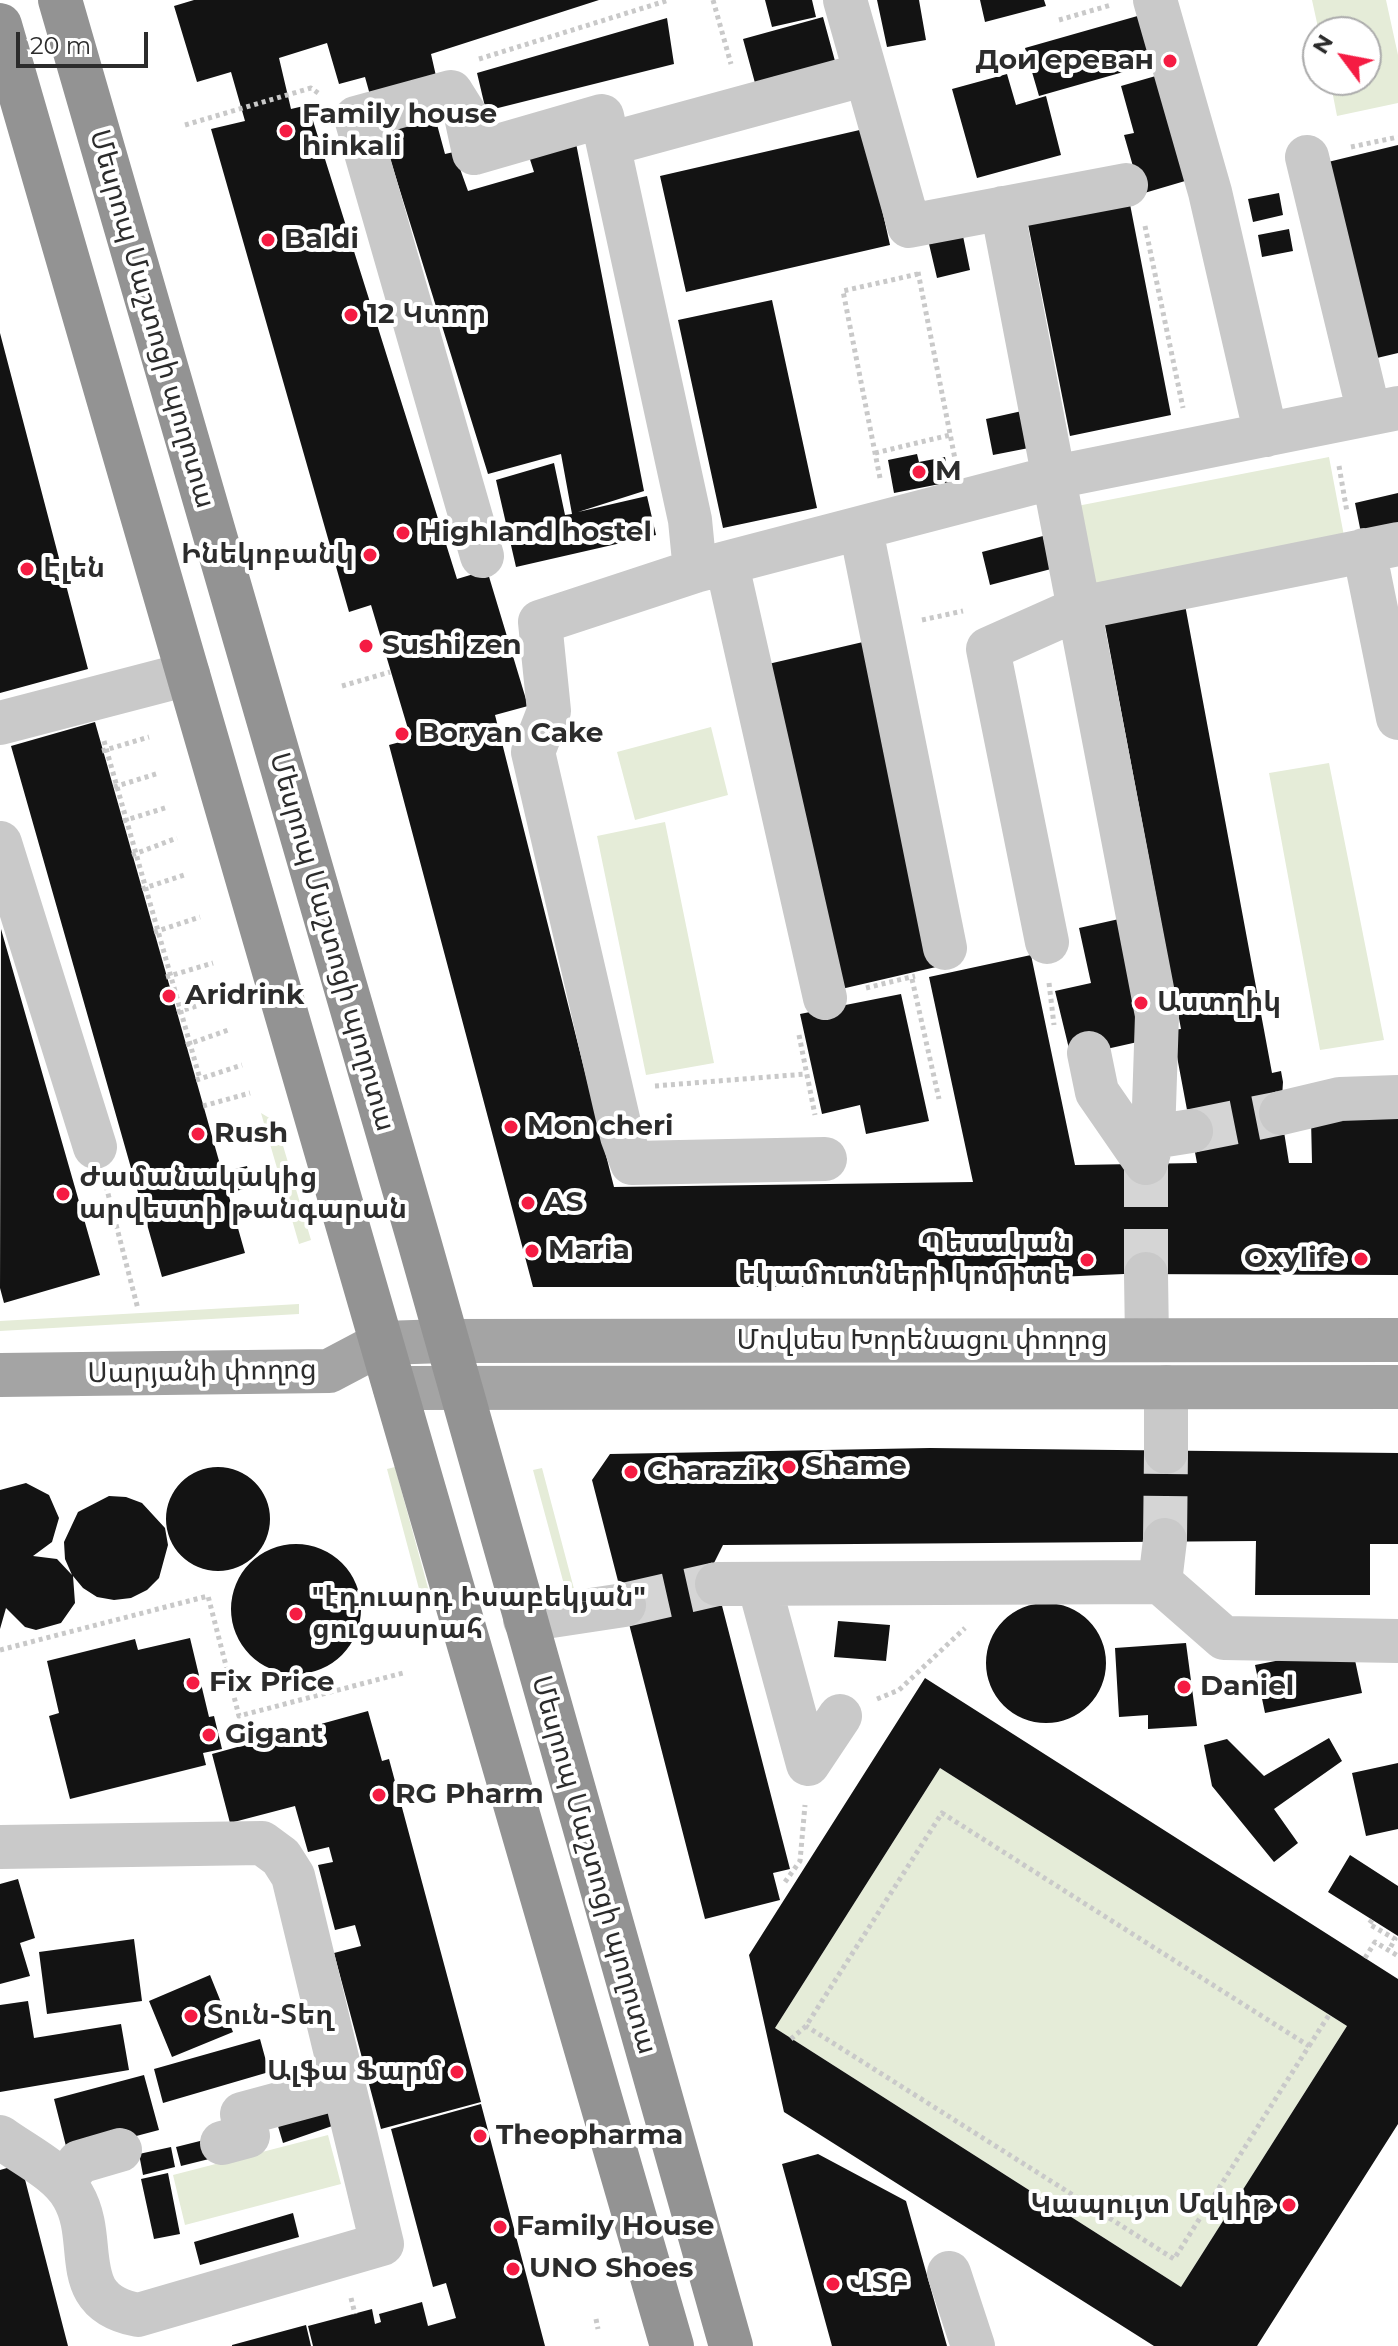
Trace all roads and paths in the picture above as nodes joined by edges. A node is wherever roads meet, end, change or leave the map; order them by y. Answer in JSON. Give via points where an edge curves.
{"nodes":[{"id":1,"x":60,"y":0,"type":"edge"},
{"id":2,"x":669,"y":0,"type":"edge"},
{"id":3,"x":713,"y":0,"type":"edge"},
{"id":4,"x":845,"y":0,"type":"edge"},
{"id":5,"x":1134,"y":2,"type":"edge"},
{"id":6,"x":1059,"y":20,"type":"dead end"},
{"id":7,"x":0,"y":25,"type":"edge"},
{"id":8,"x":866,"y":74,"type":"junction"},
{"id":9,"x":451,"y":92,"type":"junction"},
{"id":10,"x":743,"y":107,"type":"junction"},
{"id":11,"x":356,"y":118,"type":"junction"},
{"id":12,"x":185,"y":125,"type":"dead end"},
{"id":13,"x":609,"y":144,"type":"junction"},
{"id":14,"x":1307,"y":157,"type":"dead end"},
{"id":15,"x":1135,"y":203,"type":"joint"},
{"id":16,"x":1002,"y":208,"type":"junction"},
{"id":17,"x":909,"y":226,"type":"junction"},
{"id":18,"x":918,"y":274,"type":"junction"},
{"id":19,"x":1366,"y":414,"type":"edge"},
{"id":20,"x":950,"y":435,"type":"junction"},
{"id":21,"x":1266,"y":435,"type":"junction"},
{"id":22,"x":1192,"y":449,"type":"junction"},
{"id":23,"x":875,"y":453,"type":"junction"},
{"id":24,"x":1055,"y":477,"type":"junction"},
{"id":25,"x":963,"y":503,"type":"junction"},
{"id":26,"x":874,"y":526,"type":"junction"},
{"id":27,"x":1372,"y":548,"type":"edge"},
{"id":28,"x":482,"y":556,"type":"dead end"},
{"id":29,"x":711,"y":568,"type":"junction"},
{"id":30,"x":1080,"y":608,"type":"junction"},
{"id":31,"x":390,"y":672,"type":"dead end"},
{"id":32,"x":188,"y":674,"type":"junction"},
{"id":33,"x":342,"y":686,"type":"dead end"},
{"id":34,"x":1398,"y":718,"type":"edge"},
{"id":35,"x":144,"y":722,"type":"joint"},
{"id":36,"x":0,"y":723,"type":"edge"},
{"id":37,"x":102,"y":739,"type":"junction"},
{"id":38,"x":0,"y":743,"type":"edge"},
{"id":39,"x":159,"y":773,"type":"dead end"},
{"id":40,"x":115,"y":787,"type":"junction"},
{"id":41,"x":168,"y":807,"type":"dead end"},
{"id":42,"x":124,"y":821,"type":"junction"},
{"id":43,"x":177,"y":838,"type":"dead end"},
{"id":44,"x":0,"y":843,"type":"edge"},
{"id":45,"x":134,"y":854,"type":"junction"},
{"id":46,"x":187,"y":874,"type":"dead end"},
{"id":47,"x":144,"y":888,"type":"junction"},
{"id":48,"x":200,"y":917,"type":"dead end"},
{"id":49,"x":156,"y":932,"type":"junction"},
{"id":50,"x":1047,"y":942,"type":"dead end"},
{"id":51,"x":935,"y":961,"type":"joint"},
{"id":52,"x":213,"y":963,"type":"dead end"},
{"id":53,"x":169,"y":976,"type":"junction"},
{"id":54,"x":912,"y":977,"type":"junction"},
{"id":55,"x":223,"y":998,"type":"dead end"},
{"id":56,"x":825,"y":998,"type":"junction"},
{"id":57,"x":179,"y":1011,"type":"junction"},
{"id":58,"x":231,"y":1029,"type":"dead end"},
{"id":59,"x":188,"y":1044,"type":"junction"},
{"id":60,"x":1089,"y":1053,"type":"dead end"},
{"id":61,"x":242,"y":1065,"type":"dead end"},
{"id":62,"x":806,"y":1074,"type":"junction"},
{"id":63,"x":250,"y":1093,"type":"dead end"},
{"id":64,"x":1398,"y":1097,"type":"edge"},
{"id":65,"x":939,"y":1099,"type":"dead end"},
{"id":66,"x":203,"y":1106,"type":"dead end"},
{"id":67,"x":1281,"y":1113,"type":"tunnel mouth"},
{"id":68,"x":622,"y":1136,"type":"junction"},
{"id":69,"x":95,"y":1147,"type":"joint"},
{"id":70,"x":825,"y":1159,"type":"joint"},
{"id":71,"x":1146,"y":1274,"type":"tunnel mouth"},
{"id":72,"x":138,"y":1309,"type":"dead end"},
{"id":73,"x":1147,"y":1340,"type":"junction"},
{"id":74,"x":1398,"y":1340,"type":"edge"},
{"id":75,"x":446,"y":1341,"type":"junction"},
{"id":76,"x":382,"y":1343,"type":"junction"},
{"id":77,"x":0,"y":1375,"type":"edge"},
{"id":78,"x":458,"y":1386,"type":"junction"},
{"id":79,"x":1157,"y":1387,"type":"junction"},
{"id":80,"x":1398,"y":1387,"type":"edge"},
{"id":81,"x":395,"y":1388,"type":"junction"},
{"id":82,"x":1166,"y":1452,"type":"tunnel mouth"},
{"id":83,"x":1000,"y":1581,"type":"junction"},
{"id":84,"x":624,"y":1605,"type":"tunnel mouth"},
{"id":85,"x":525,"y":1620,"type":"junction"},
{"id":86,"x":1398,"y":1641,"type":"edge"},
{"id":87,"x":0,"y":1650,"type":"edge"},
{"id":88,"x":403,"y":1673,"type":"dead end"},
{"id":89,"x":840,"y":1716,"type":"joint"},
{"id":90,"x":808,"y":1764,"type":"junction"},
{"id":91,"x":0,"y":1847,"type":"edge"},
{"id":92,"x":785,"y":1882,"type":"dead end"},
{"id":93,"x":1372,"y":1920,"type":"dead end"},
{"id":94,"x":1389,"y":1950,"type":"junction"},
{"id":95,"x":1398,"y":1956,"type":"edge"},
{"id":96,"x":1365,"y":1958,"type":"dead end"},
{"id":97,"x":1329,"y":2015,"type":"dead end"},
{"id":98,"x":806,"y":2026,"type":"junction"},
{"id":99,"x":791,"y":2039,"type":"dead end"},
{"id":100,"x":1309,"y":2046,"type":"junction"},
{"id":101,"x":342,"y":2087,"type":"junction"},
{"id":102,"x":0,"y":2137,"type":"edge"},
{"id":103,"x":222,"y":2143,"type":"dead end"},
{"id":104,"x":120,"y":2150,"type":"dead end"},
{"id":105,"x":63,"y":2183,"type":"junction"},
{"id":106,"x":949,"y":2273,"type":"dead end"},
{"id":107,"x":596,"y":2319,"type":"dead end"},
{"id":108,"x":598,"y":2329,"type":"dead end"},
{"id":109,"x":672,"y":2346,"type":"edge"},
{"id":110,"x":731,"y":2346,"type":"edge"},
{"id":111,"x":973,"y":2346,"type":"edge"}],
"edges":[{"from":1,"to":75,"type":"highway","name":"Մեսրոպ Մաշտոցի պողոտա"},
{"from":2,"to":9,"type":"path","via":[[469,62]]},
{"from":3,"to":10,"type":"path"},
{"from":4,"to":8,"type":"street"},
{"from":5,"to":6,"type":"path"},
{"from":5,"to":21,"type":"street","via":[[1210,192]]},
{"from":7,"to":32,"type":"highway","name":"Մեսրոպ Մաշտոցի պողոտա"},
{"from":8,"to":10,"type":"street"},
{"from":8,"to":17,"type":"street"},
{"from":9,"to":11,"type":"street"},
{"from":9,"to":13,"type":"street","via":[[466,116],[474,153],[602,116]]},
{"from":10,"to":13,"type":"street"},
{"from":11,"to":12,"type":"path","via":[[311,88]]},
{"from":11,"to":28,"type":"street"},
{"from":13,"to":29,"type":"street","via":[[690,520]]},
{"from":14,"to":19,"type":"street"},
{"from":15,"to":16,"type":"street"},
{"from":15,"to":22,"type":"path"},
{"from":16,"to":17,"type":"street"},
{"from":16,"to":24,"type":"street"},
{"from":17,"to":18,"type":"path"},
{"from":18,"to":20,"type":"path"},
{"from":18,"to":23,"type":"path","via":[[843,291]]},
{"from":19,"to":21,"type":"street"},
{"from":19,"to":27,"type":"path"},
{"from":20,"to":23,"type":"path"},
{"from":20,"to":25,"type":"path"},
{"from":21,"to":22,"type":"street"},
{"from":22,"to":24,"type":"street"},
{"from":23,"to":26,"type":"path"},
{"from":24,"to":25,"type":"street"},
{"from":24,"to":30,"type":"street"},
{"from":25,"to":26,"type":"street"},
{"from":26,"to":29,"type":"street"},
{"from":26,"to":51,"type":"street"},
{"from":27,"to":30,"type":"street"},
{"from":27,"to":34,"type":"street"},
{"from":29,"to":56,"type":"street"},
{"from":29,"to":68,"type":"street","via":[[540,622],[549,711],[533,752]]},
{"from":30,"to":50,"type":"street","via":[[988,649]]},
{"from":30,"to":60,"type":"street","via":[[1157,1015],[1172,1134],[1146,1163],[1097,1092]]},
{"from":31,"to":33,"type":"path"},
{"from":32,"to":36,"type":"street"},
{"from":32,"to":76,"type":"highway","name":"Մեսրոպ Մաշտոցի պողոտա"},
{"from":35,"to":37,"type":"street"},
{"from":35,"to":37,"type":"path"},
{"from":37,"to":38,"type":"street"},
{"from":37,"to":40,"type":"path"},
{"from":39,"to":40,"type":"path"},
{"from":40,"to":42,"type":"path"},
{"from":41,"to":42,"type":"path"},
{"from":42,"to":45,"type":"path"},
{"from":43,"to":45,"type":"path"},
{"from":44,"to":69,"type":"street"},
{"from":45,"to":47,"type":"path"},
{"from":46,"to":47,"type":"path"},
{"from":47,"to":49,"type":"path"},
{"from":48,"to":49,"type":"path"},
{"from":49,"to":53,"type":"path"},
{"from":51,"to":54,"type":"path"},
{"from":52,"to":53,"type":"path"},
{"from":53,"to":57,"type":"path"},
{"from":54,"to":56,"type":"path"},
{"from":54,"to":65,"type":"path"},
{"from":55,"to":57,"type":"path"},
{"from":56,"to":62,"type":"path","via":[[795,1008]]},
{"from":57,"to":59,"type":"path"},
{"from":58,"to":59,"type":"path"},
{"from":59,"to":61,"type":"path","via":[[198,1079]]},
{"from":62,"to":68,"type":"path","via":[[625,1089]]},
{"from":62,"to":70,"type":"path"},
{"from":63,"to":66,"type":"path"},
{"from":64,"to":67,"type":"street","via":[[1340,1099]]},
{"from":68,"to":70,"type":"street","via":[[632,1163]]},
{"from":69,"to":72,"type":"path"},
{"from":71,"to":73,"type":"street"},
{"from":73,"to":74,"type":"main road","name":"Մովսես Խորենացու փողոց"},
{"from":73,"to":75,"type":"main road","name":"Մովսես Խորենացու փողոց"},
{"from":73,"to":79,"type":"main road"},
{"from":75,"to":76,"type":"main road","name":"Սարյանի փողոց"},
{"from":75,"to":78,"type":"highway","name":"Մեսրոպ Մաշտոցի պողոտա"},
{"from":76,"to":77,"type":"main road","name":"Սարյանի փողոց","via":[[329,1371]]},
{"from":76,"to":81,"type":"highway","name":"Մեսրոպ Մաշտոցի պողոտա"},
{"from":78,"to":79,"type":"main road","name":"Մովսես Խորենացու փողոց"},
{"from":78,"to":81,"type":"main road"},
{"from":78,"to":85,"type":"highway","name":"Մեսրոպ Մաշտոցի պողոտա"},
{"from":79,"to":80,"type":"main road","name":"Մովսես Խորենացու փողոց"},
{"from":79,"to":82,"type":"street"},
{"from":81,"to":109,"type":"highway","name":"Մեսրոպ Մաշտոցի պողոտա"},
{"from":83,"to":86,"type":"street","via":[[1163,1561],[1224,1638]]},
{"from":83,"to":89,"type":"path","via":[[962,1632],[899,1690]]},
{"from":83,"to":90,"type":"street","via":[[738,1584]]},
{"from":84,"to":85,"type":"street"},
{"from":85,"to":110,"type":"highway","name":"Մեսրոպ Մաշտոցի պողոտա"},
{"from":87,"to":88,"type":"path","via":[[208,1596],[239,1716]]},
{"from":89,"to":90,"type":"street"},
{"from":90,"to":92,"type":"path","via":[[800,1861]]},
{"from":91,"to":101,"type":"street","via":[[262,1843],[281,1857],[293,1876]]},
{"from":93,"to":94,"type":"path","via":[[1369,1924],[1395,1939]]},
{"from":94,"to":95,"type":"path"},
{"from":94,"to":96,"type":"path","via":[[1375,1942]]},
{"from":97,"to":100,"type":"path"},
{"from":98,"to":99,"type":"path"},
{"from":98,"to":100,"type":"path","via":[[942,1813]]},
{"from":98,"to":100,"type":"path","via":[[1174,2259]]},
{"from":101,"to":103,"type":"street","via":[[242,2114],[248,2136]]},
{"from":101,"to":105,"type":"street","via":[[382,2244],[138,2315],[115,2311],[96,2295],[75,2197]]},
{"from":102,"to":105,"type":"street"},
{"from":104,"to":105,"type":"street","via":[[79,2162]]},
{"from":106,"to":111,"type":"street"},
{"from":107,"to":108,"type":"path"}]}
